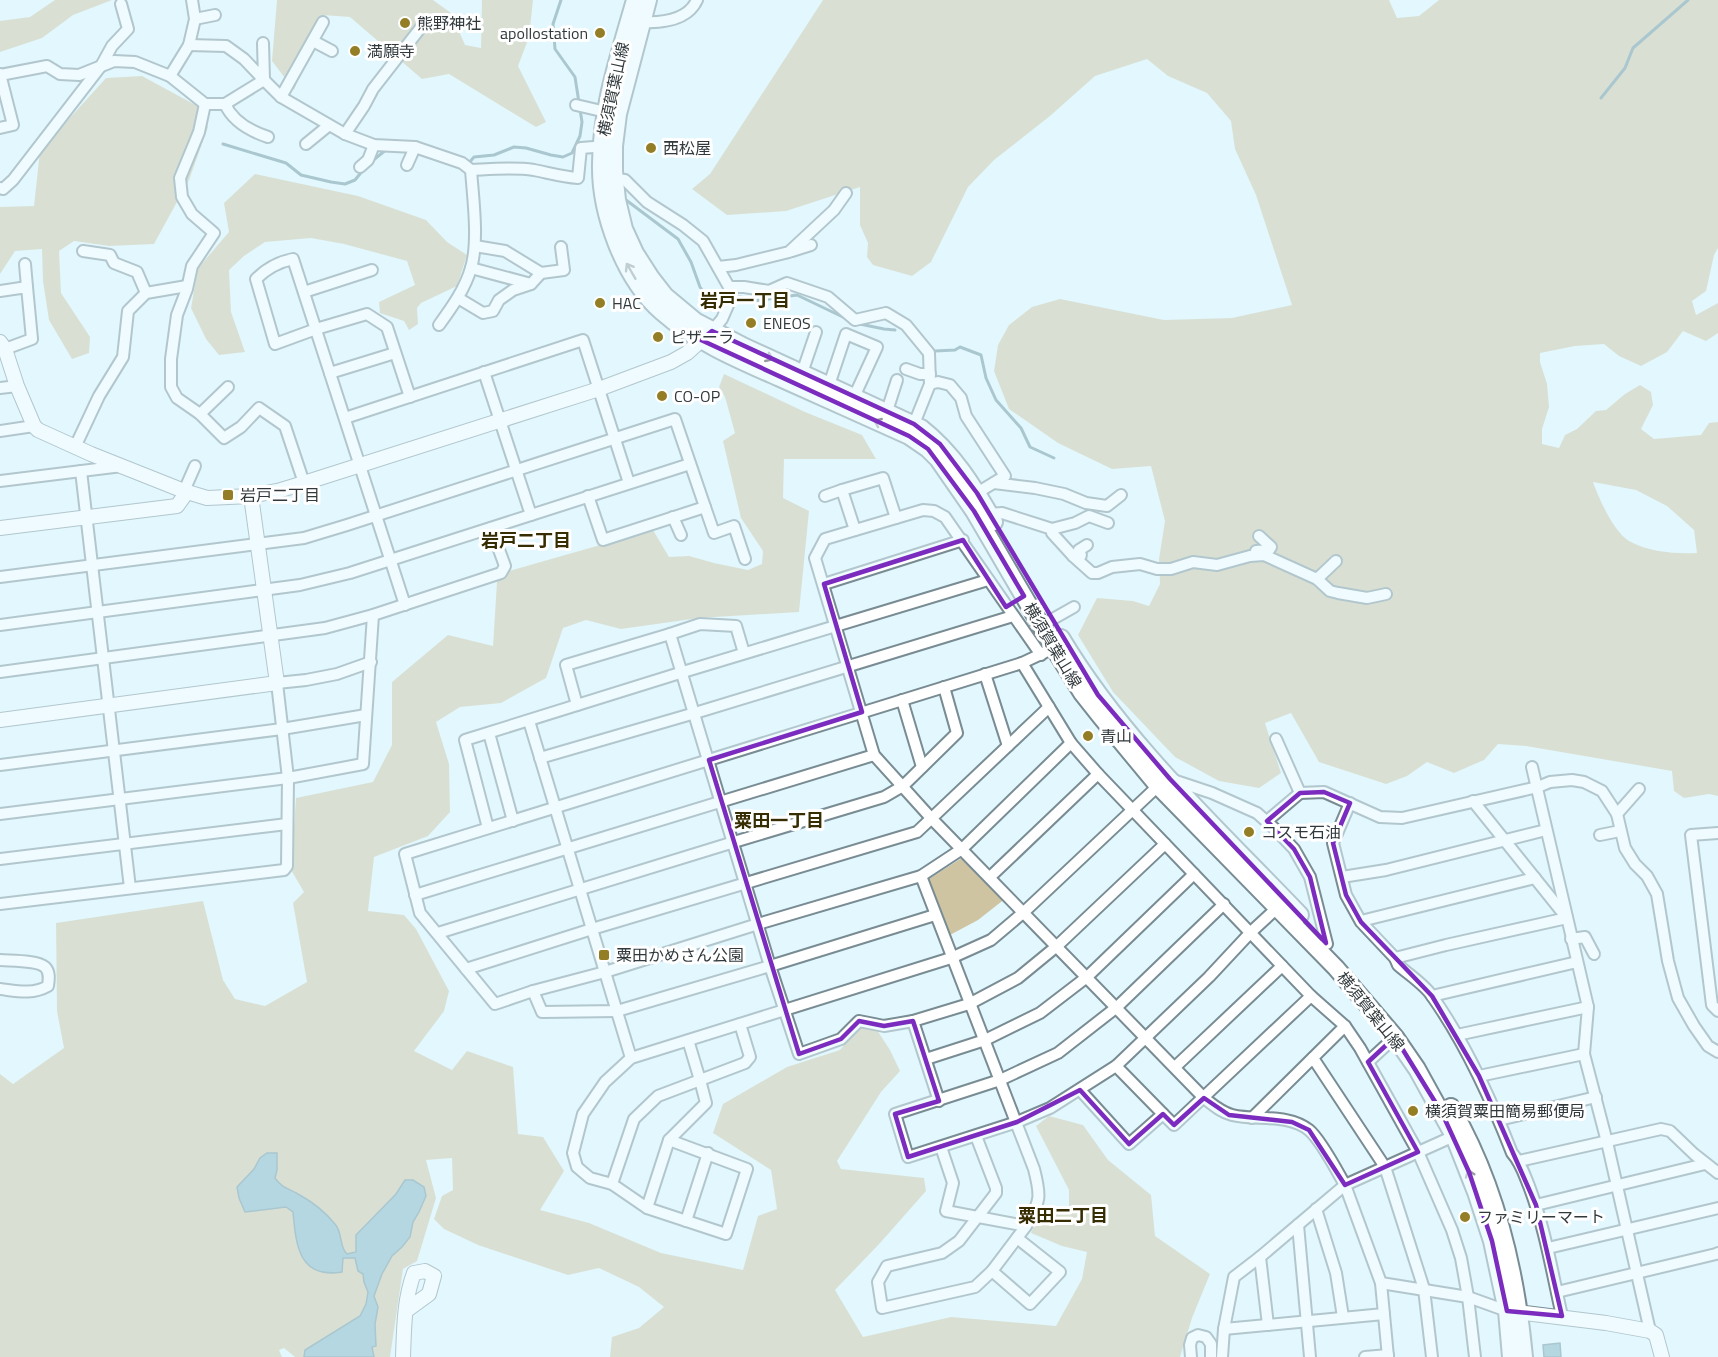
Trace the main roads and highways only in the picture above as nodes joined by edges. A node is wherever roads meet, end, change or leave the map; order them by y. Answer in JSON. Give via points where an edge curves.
{"nodes":[{"id":1,"x":635,"y":0,"type":"edge"},
{"id":2,"x":648,"y":0,"type":"edge"},
{"id":3,"x":608,"y":146,"type":"junction"},
{"id":4,"x":706,"y":335,"type":"junction"},
{"id":5,"x":1164,"y":783,"type":"junction"},
{"id":6,"x":1513,"y":1312,"type":"junction"},
{"id":7,"x":1511,"y":1357,"type":"edge"},
{"id":8,"x":1524,"y":1357,"type":"edge"}],
"edges":[{"from":1,"to":3,"type":"main road","name":"横須賀葉山線","via":[[606,112]]},
{"from":2,"to":3,"type":"main road","name":"横須賀葉山線"},
{"from":3,"to":4,"type":"main road","name":"横須賀葉山線","via":[[624,229],[635,253],[671,302]]},
{"from":4,"to":3,"type":"main road","name":"横須賀葉山線","one_way":true,"via":[[661,312],[630,271],[609,226],[604,201],[601,178]]},
{"from":5,"to":4,"type":"main road","name":"横須賀葉山線","one_way":true,"via":[[1048,651],[974,511],[928,449],[909,436],[755,367]]},
{"from":4,"to":5,"type":"main road","name":"横須賀葉山線","one_way":true,"via":[[887,411],[914,424],[940,444],[977,493],[1098,695]]},
{"from":6,"to":5,"type":"main road","name":"横須賀葉山線","one_way":true,"via":[[1476,1192],[1454,1136],[1417,1069],[1336,968]]},
{"from":5,"to":6,"type":"main road","name":"横須賀葉山線","via":[[1374,994],[1432,1073],[1465,1133],[1491,1195],[1505,1245]]},
{"from":6,"to":7,"type":"main road","name":"横須賀葉山線"},
{"from":6,"to":8,"type":"main road","name":"横須賀葉山線"}]}
